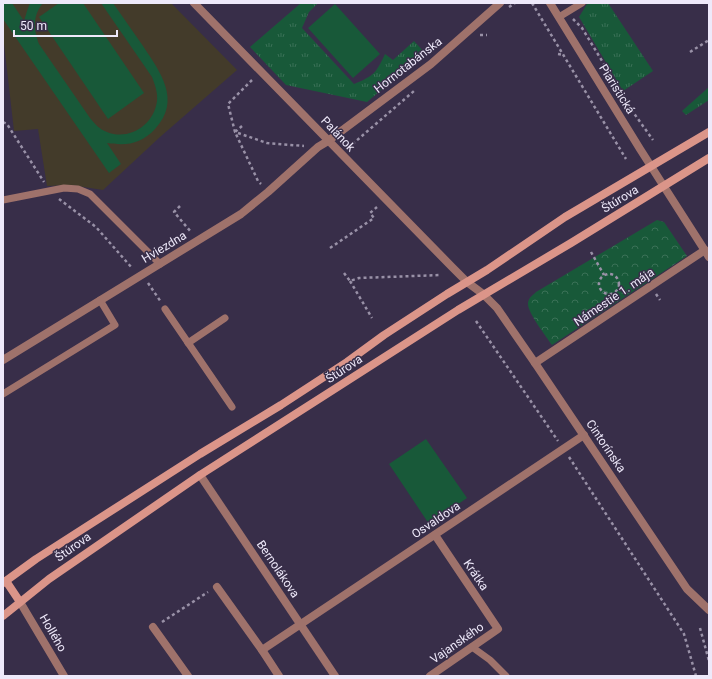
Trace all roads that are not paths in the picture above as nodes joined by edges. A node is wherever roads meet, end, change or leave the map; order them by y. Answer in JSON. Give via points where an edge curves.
{"nodes":[{"id":1,"x":194,"y":3,"type":"edge"},
{"id":2,"x":500,"y":3,"type":"edge"},
{"id":3,"x":550,"y":3,"type":"edge"},
{"id":4,"x":582,"y":3,"type":"edge"},
{"id":5,"x":559,"y":17,"type":"junction"},
{"id":6,"x":709,"y":132,"type":"edge"},
{"id":7,"x":328,"y":141,"type":"junction"},
{"id":8,"x":709,"y":158,"type":"edge"},
{"id":9,"x":651,"y":166,"type":"junction"},
{"id":10,"x":664,"y":186,"type":"junction"},
{"id":11,"x":3,"y":200,"type":"edge"},
{"id":12,"x":707,"y":253,"type":"edge"},
{"id":13,"x":160,"y":264,"type":"junction"},
{"id":14,"x":467,"y":282,"type":"junction"},
{"id":15,"x":483,"y":294,"type":"junction"},
{"id":16,"x":100,"y":300,"type":"junction"},
{"id":17,"x":165,"y":309,"type":"dead end"},
{"id":18,"x":225,"y":318,"type":"dead end"},
{"id":19,"x":188,"y":343,"type":"junction"},
{"id":20,"x":3,"y":360,"type":"edge"},
{"id":21,"x":536,"y":363,"type":"junction"},
{"id":22,"x":3,"y":394,"type":"edge"},
{"id":23,"x":232,"y":407,"type":"dead end"},
{"id":24,"x":584,"y":435,"type":"junction"},
{"id":25,"x":200,"y":475,"type":"junction"},
{"id":26,"x":435,"y":535,"type":"junction"},
{"id":27,"x":4,"y":580,"type":"edge"},
{"id":28,"x":217,"y":587,"type":"road end"},
{"id":29,"x":20,"y":602,"type":"junction"},
{"id":30,"x":709,"y":610,"type":"edge"},
{"id":31,"x":3,"y":616,"type":"edge"},
{"id":32,"x":301,"y":624,"type":"junction"},
{"id":33,"x":153,"y":627,"type":"road end"},
{"id":34,"x":498,"y":629,"type":"joint"},
{"id":35,"x":472,"y":647,"type":"junction"},
{"id":36,"x":262,"y":650,"type":"junction"},
{"id":37,"x":64,"y":676,"type":"edge"},
{"id":38,"x":188,"y":676,"type":"edge"},
{"id":39,"x":279,"y":676,"type":"edge"},
{"id":40,"x":335,"y":676,"type":"edge"},
{"id":41,"x":430,"y":676,"type":"edge"},
{"id":42,"x":506,"y":676,"type":"edge"}],
"edges":[{"from":1,"to":7,"type":"street","name":"Palánok"},
{"from":2,"to":7,"type":"street","name":"Hornotabánska","via":[[431,64]]},
{"from":3,"to":5,"type":"street","name":"Piaristická"},
{"from":4,"to":5,"type":"lane"},
{"from":5,"to":9,"type":"street","name":"Piaristická"},
{"from":6,"to":9,"type":"main road","name":"Štúrova"},
{"from":7,"to":13,"type":"street","name":"Hviezdna","via":[[241,214]]},
{"from":7,"to":14,"type":"street","name":"Palánok"},
{"from":8,"to":10,"type":"main road","name":"Štúrova"},
{"from":9,"to":10,"type":"street","name":"Piaristická"},
{"from":9,"to":14,"type":"main road","name":"Štúrova","via":[[565,217]]},
{"from":10,"to":12,"type":"street","name":"Piaristická"},
{"from":10,"to":15,"type":"main road","name":"Štúrova"},
{"from":11,"to":13,"type":"lane","via":[[64,188],[78,189],[90,194]]},
{"from":12,"to":21,"type":"street","name":"Námestie 1. mája"},
{"from":13,"to":16,"type":"street","name":"Hviezdna"},
{"from":14,"to":15,"type":"street","name":"Palánok"},
{"from":14,"to":27,"type":"main road","name":"Štúrova","via":[[281,405]]},
{"from":15,"to":21,"type":"street","name":"Cintorínska","via":[[497,308]]},
{"from":15,"to":25,"type":"main road","name":"Štúrova"},
{"from":16,"to":20,"type":"street","name":"Hviezdna"},
{"from":16,"to":22,"type":"lane","via":[[115,325]]},
{"from":17,"to":19,"type":"lane"},
{"from":18,"to":19,"type":"lane"},
{"from":19,"to":23,"type":"lane"},
{"from":21,"to":24,"type":"street","name":"Cintorínska"},
{"from":24,"to":26,"type":"street","name":"Osvaldova"},
{"from":24,"to":30,"type":"street","name":"Cintorínska","via":[[688,589]]},
{"from":25,"to":29,"type":"main road","name":"Štúrova"},
{"from":25,"to":32,"type":"street","name":"Bernolákova"},
{"from":26,"to":32,"type":"street","name":"Osvaldova"},
{"from":26,"to":34,"type":"street","name":"Krátka"},
{"from":27,"to":29,"type":"main road"},
{"from":28,"to":36,"type":"street"},
{"from":29,"to":31,"type":"main road","name":"Štúrova"},
{"from":29,"to":37,"type":"street","name":"Hollého"},
{"from":32,"to":36,"type":"street","name":"Osvaldova"},
{"from":32,"to":40,"type":"street","name":"Bernolákova"},
{"from":33,"to":38,"type":"street"},
{"from":34,"to":35,"type":"street","name":"Vajanského"},
{"from":35,"to":41,"type":"street","name":"Vajanského"},
{"from":35,"to":42,"type":"lane"},
{"from":36,"to":39,"type":"street"}]}
